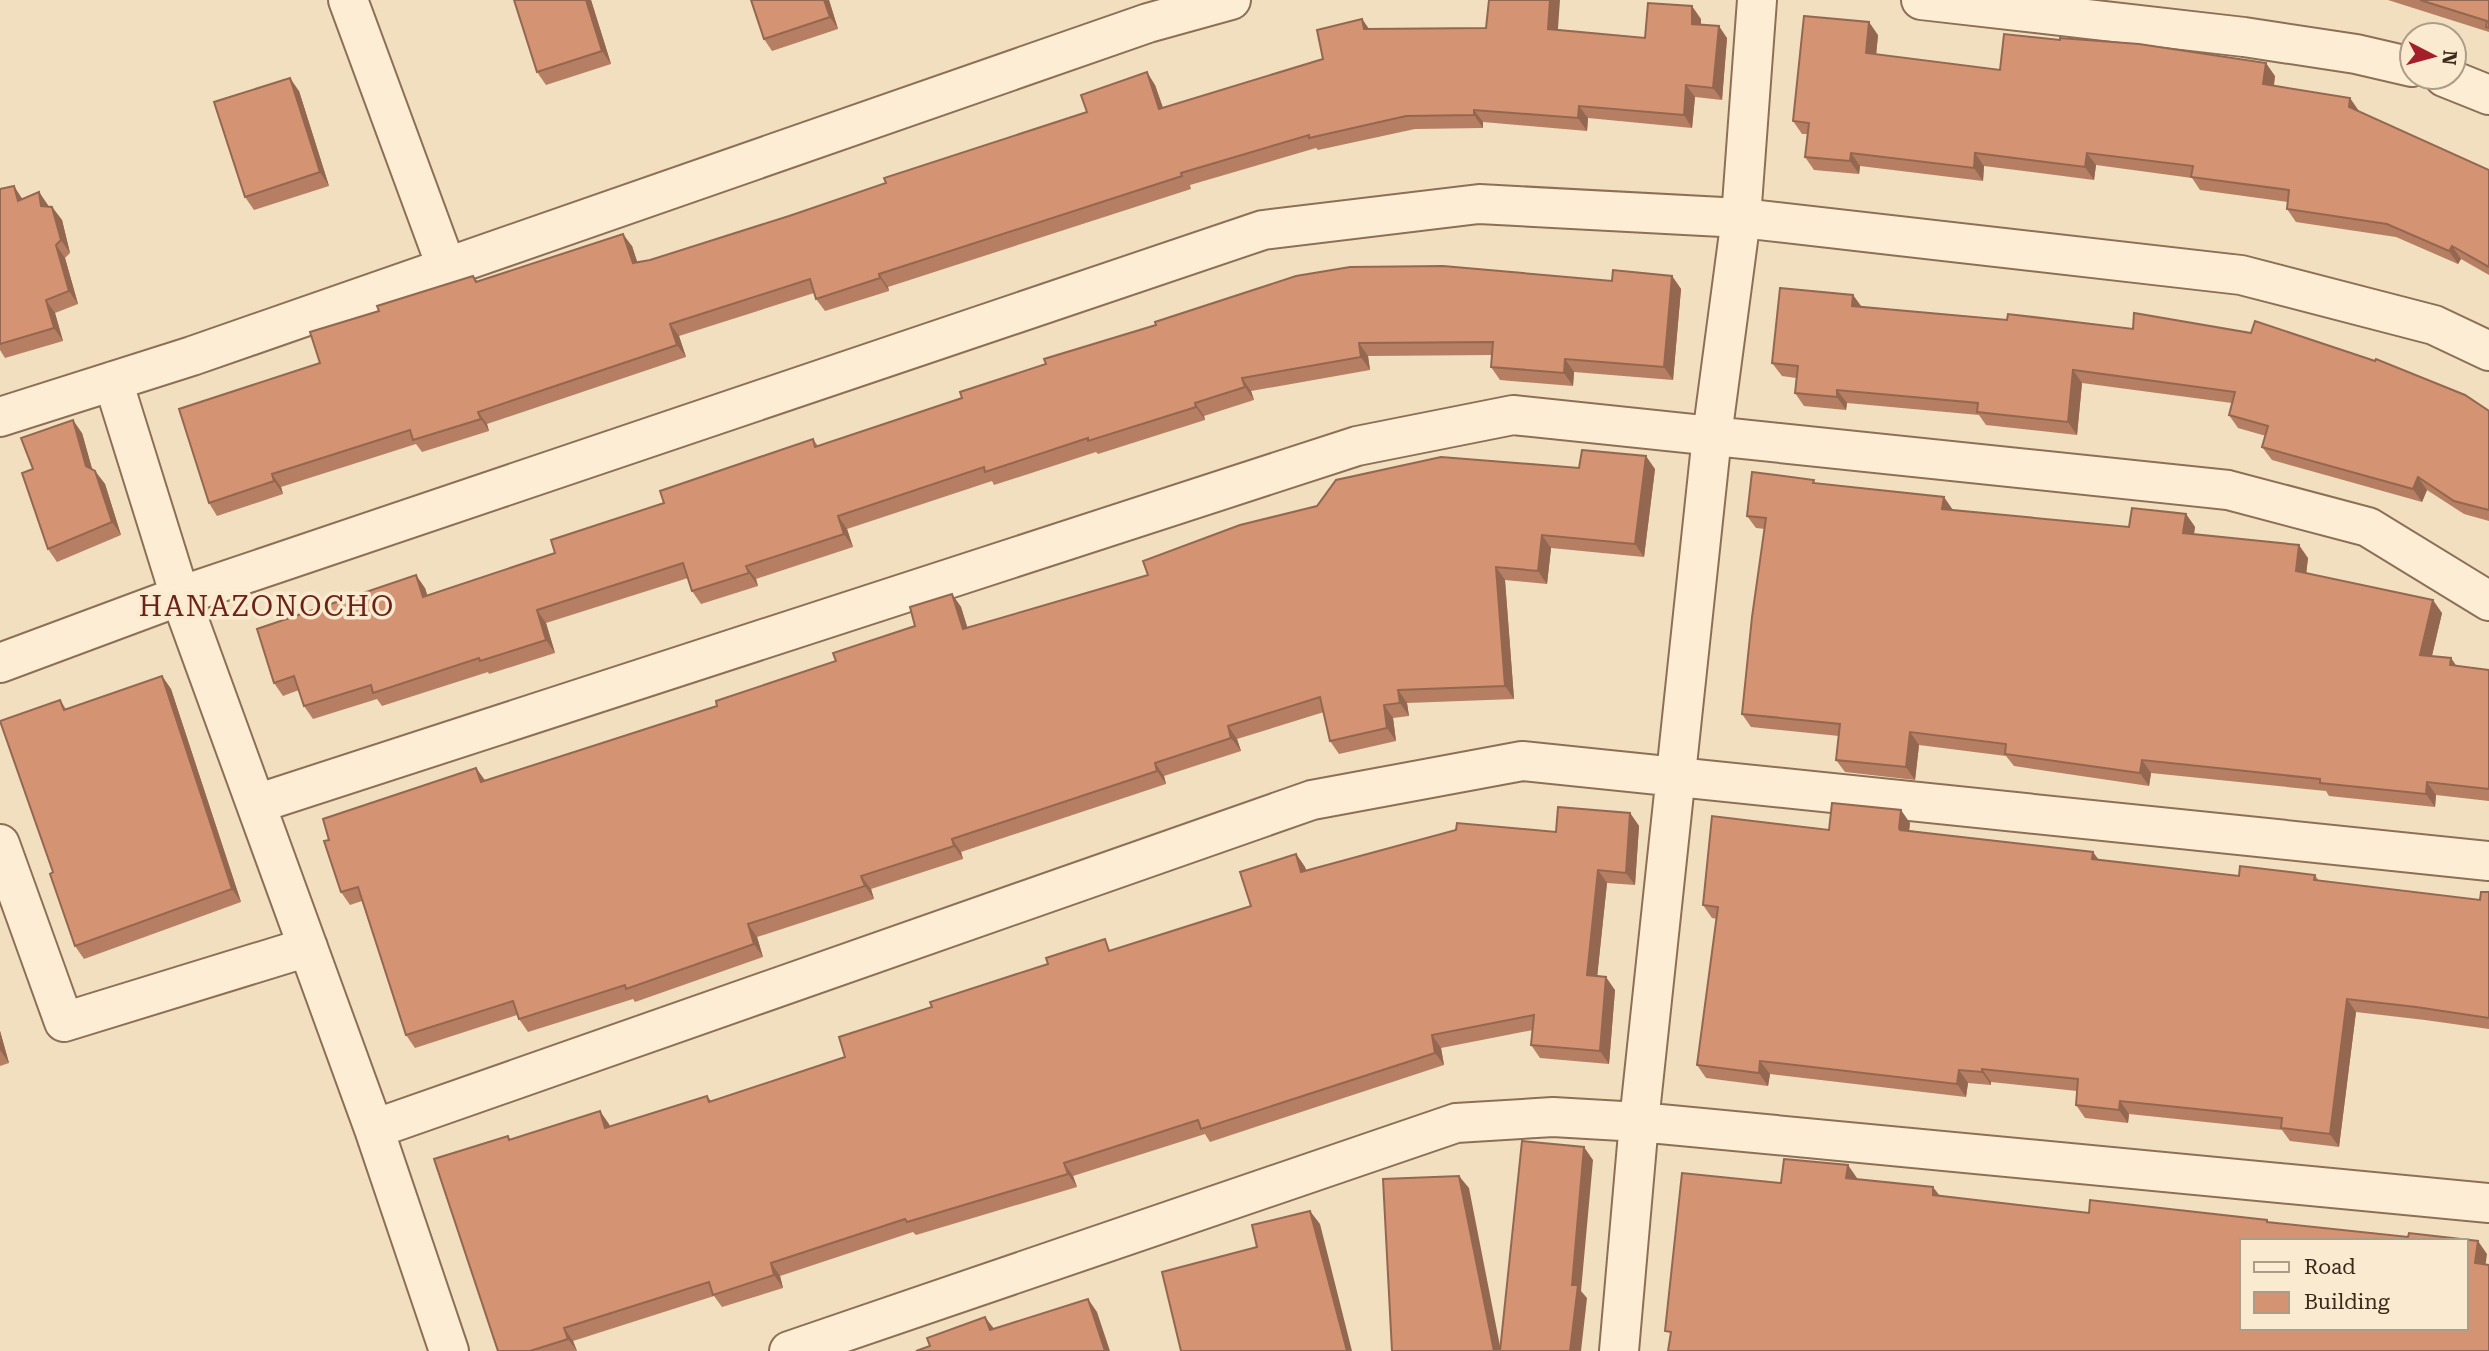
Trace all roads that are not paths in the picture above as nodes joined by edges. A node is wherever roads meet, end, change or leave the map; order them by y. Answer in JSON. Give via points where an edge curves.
{"nodes":[{"id":1,"x":348,"y":0,"type":"edge"},
{"id":2,"x":1231,"y":0,"type":"edge"},
{"id":3,"x":1757,"y":0,"type":"edge"},
{"id":4,"x":1921,"y":0,"type":"edge"},
{"id":5,"x":2398,"y":64,"type":"edge"},
{"id":6,"x":2468,"y":87,"type":"edge"},
{"id":7,"x":2489,"y":95,"type":"edge"},
{"id":8,"x":1741,"y":218,"type":"junction"},
{"id":9,"x":446,"y":266,"type":"junction"},
{"id":10,"x":2489,"y":351,"type":"edge"},
{"id":11,"x":113,"y":381,"type":"junction"},
{"id":12,"x":0,"y":418,"type":"edge"},
{"id":13,"x":1712,"y":436,"type":"junction"},
{"id":14,"x":180,"y":596,"type":"junction"},
{"id":15,"x":2489,"y":601,"type":"edge"},
{"id":16,"x":0,"y":663,"type":"edge"},
{"id":17,"x":1676,"y":777,"type":"junction"},
{"id":18,"x":256,"y":804,"type":"junction"},
{"id":19,"x":0,"y":844,"type":"edge"},
{"id":20,"x":2489,"y":861,"type":"edge"},
{"id":21,"x":308,"y":947,"type":"junction"},
{"id":22,"x":1639,"y":1122,"type":"junction"},
{"id":23,"x":374,"y":1129,"type":"junction"},
{"id":24,"x":2489,"y":1203,"type":"edge"},
{"id":25,"x":449,"y":1351,"type":"edge"},
{"id":26,"x":789,"y":1351,"type":"edge"},
{"id":27,"x":1619,"y":1351,"type":"edge"}],
"edges":[{"from":1,"to":9,"type":"street"},
{"from":2,"to":9,"type":"street","via":[[1148,23]]},
{"from":3,"to":8,"type":"street"},
{"from":4,"to":5,"type":"street","via":[[2244,37]]},
{"from":6,"to":7,"type":"street"},
{"from":8,"to":10,"type":"street","via":[[2241,275],[2434,325]]},
{"from":8,"to":13,"type":"street"},
{"from":8,"to":14,"type":"street","via":[[1479,204],[1263,230]]},
{"from":9,"to":11,"type":"street"},
{"from":11,"to":12,"type":"street"},
{"from":11,"to":14,"type":"street"},
{"from":13,"to":15,"type":"street","via":[[2228,490],[2368,527]]},
{"from":13,"to":17,"type":"street"},
{"from":13,"to":18,"type":"street","via":[[1513,415],[1357,446]]},
{"from":14,"to":16,"type":"street"},
{"from":14,"to":18,"type":"street"},
{"from":17,"to":20,"type":"street"},
{"from":17,"to":22,"type":"street"},
{"from":17,"to":23,"type":"street","via":[[1522,761],[1312,800]]},
{"from":18,"to":21,"type":"street"},
{"from":19,"to":21,"type":"street","via":[[64,1022]]},
{"from":21,"to":23,"type":"street"},
{"from":22,"to":24,"type":"street"},
{"from":22,"to":26,"type":"street","via":[[1553,1117],[1456,1123]]},
{"from":22,"to":27,"type":"street"},
{"from":23,"to":25,"type":"street"}]}
